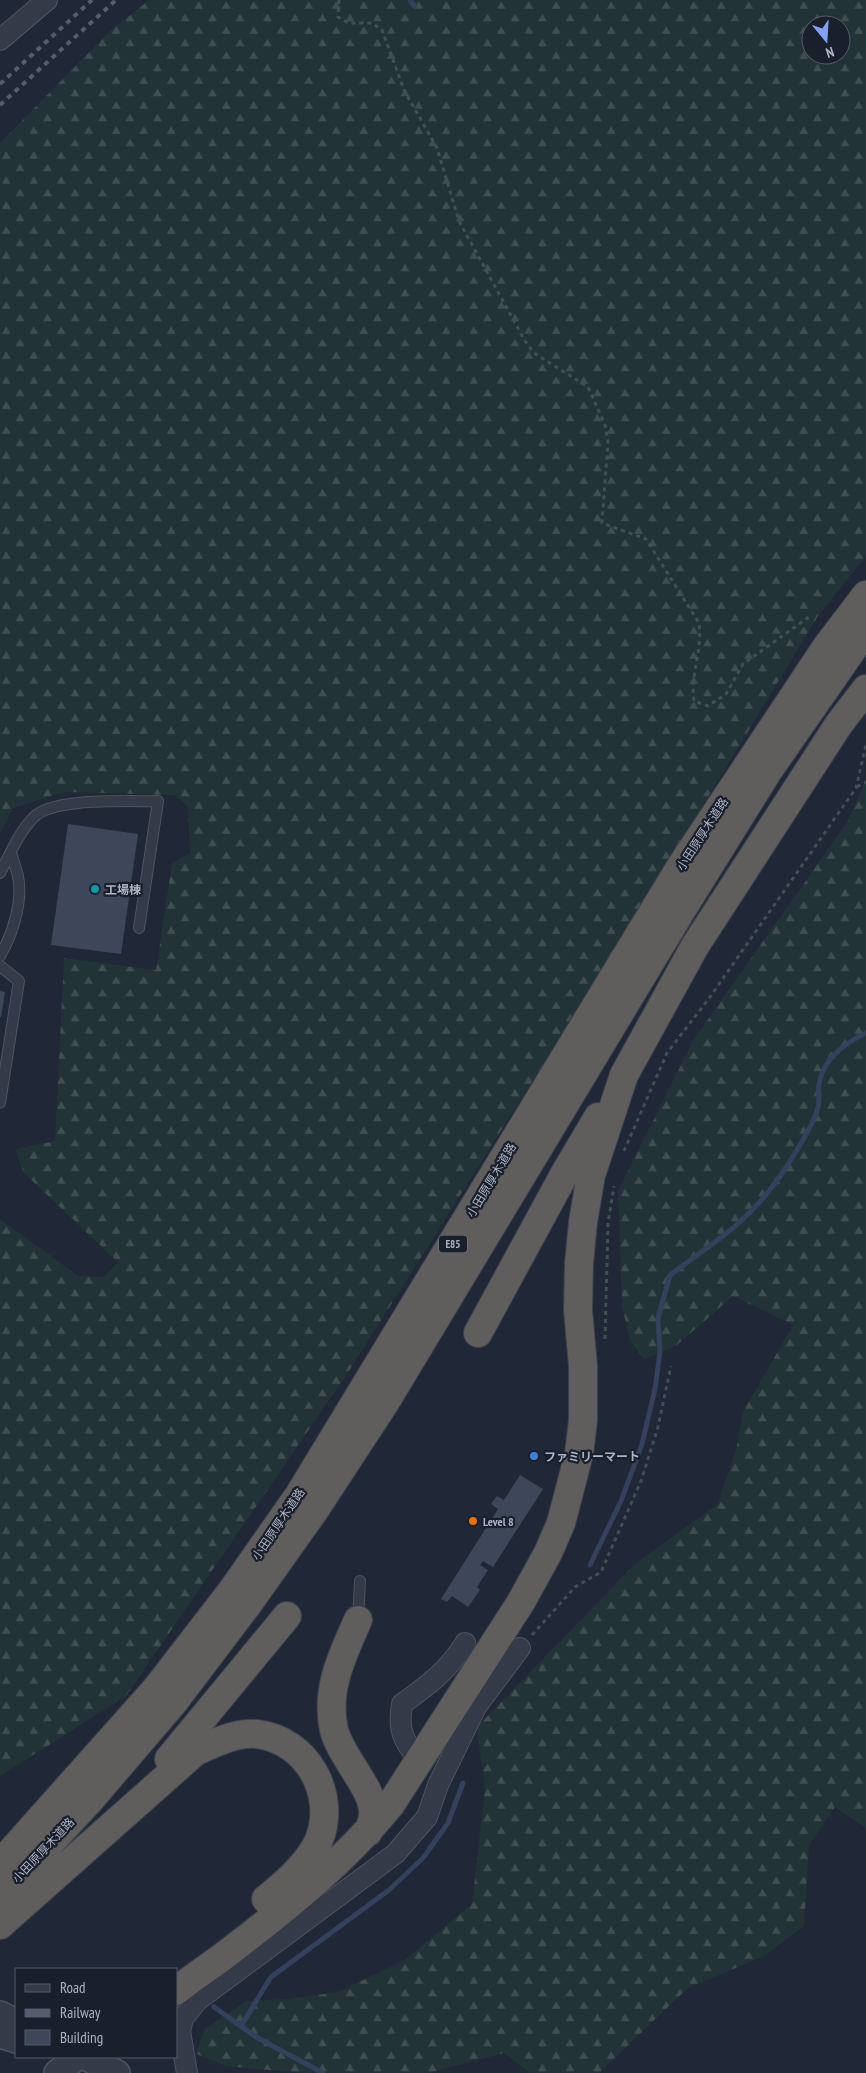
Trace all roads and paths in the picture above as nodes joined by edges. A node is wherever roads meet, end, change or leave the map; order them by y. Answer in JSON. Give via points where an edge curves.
{"nodes":[{"id":1,"x":47,"y":0,"type":"edge"},
{"id":2,"x":339,"y":0,"type":"edge"},
{"id":3,"x":0,"y":40,"type":"edge"},
{"id":4,"x":866,"y":595,"type":"edge"},
{"id":5,"x":809,"y":617,"type":"dead end"},
{"id":6,"x":866,"y":630,"type":"edge"},
{"id":7,"x":866,"y":689,"type":"edge"},
{"id":8,"x":866,"y":745,"type":"edge"},
{"id":9,"x":866,"y":782,"type":"edge"},
{"id":10,"x":856,"y":788,"type":"junction"},
{"id":11,"x":11,"y":853,"type":"junction"},
{"id":12,"x":0,"y":873,"type":"edge"},
{"id":13,"x":139,"y":928,"type":"dead end"},
{"id":14,"x":0,"y":956,"type":"edge"},
{"id":15,"x":0,"y":966,"type":"edge"},
{"id":16,"x":624,"y":1075,"type":"junction"},
{"id":17,"x":0,"y":1103,"type":"edge"},
{"id":18,"x":620,"y":1160,"type":"dead end"},
{"id":19,"x":615,"y":1178,"type":"dead end"},
{"id":20,"x":478,"y":1334,"type":"dead end"},
{"id":21,"x":604,"y":1343,"type":"dead end"},
{"id":22,"x":671,"y":1366,"type":"dead end"},
{"id":23,"x":360,"y":1581,"type":"dead end"},
{"id":24,"x":287,"y":1616,"type":"dead end"},
{"id":25,"x":358,"y":1620,"type":"joint"},
{"id":26,"x":465,"y":1643,"type":"dead end"},
{"id":27,"x":520,"y":1648,"type":"joint"},
{"id":28,"x":412,"y":1750,"type":"dead end"},
{"id":29,"x":368,"y":1832,"type":"junction"},
{"id":30,"x":74,"y":1862,"type":"junction"},
{"id":31,"x":0,"y":1864,"type":"edge"},
{"id":32,"x":0,"y":1897,"type":"edge"},
{"id":33,"x":0,"y":1925,"type":"edge"},
{"id":34,"x":177,"y":1968,"type":"edge"},
{"id":35,"x":178,"y":1990,"type":"edge"},
{"id":36,"x":0,"y":2014,"type":"edge"},
{"id":37,"x":15,"y":2022,"type":"edge"},
{"id":38,"x":0,"y":2035,"type":"edge"},
{"id":39,"x":15,"y":2040,"type":"edge"},
{"id":40,"x":76,"y":2058,"type":"edge"},
{"id":41,"x":87,"y":2058,"type":"edge"},
{"id":42,"x":57,"y":2073,"type":"edge"},
{"id":43,"x":117,"y":2073,"type":"edge"},
{"id":44,"x":187,"y":2073,"type":"edge"}],
"edges":[{"from":1,"to":3,"type":"street"},
{"from":2,"to":5,"type":"path","via":[[338,17],[348,23],[372,23],[382,30],[404,90],[437,148],[459,221],[525,341],[534,353],[588,388],[605,425],[608,442],[602,523],[646,539],[699,623],[701,635],[692,686],[694,701],[708,706],[726,694],[743,664]]},
{"from":4,"to":31,"type":"highway","name":"小田原厚木道路","number":"E85","via":[[827,646],[681,866],[298,1495],[231,1592],[156,1689]]},
{"from":6,"to":32,"type":"highway","name":"小田原厚木道路","number":"E85","via":[[768,771],[391,1393],[314,1511],[173,1702],[90,1800]]},
{"from":7,"to":16,"type":"highway","via":[[839,724],[695,946]]},
{"from":8,"to":10,"type":"path"},
{"from":9,"to":10,"type":"path"},
{"from":10,"to":18,"type":"path","via":[[667,1053]]},
{"from":11,"to":12,"type":"lane"},
{"from":11,"to":13,"type":"lane","via":[[25,826],[48,808],[75,803],[158,801]]},
{"from":11,"to":14,"type":"lane","via":[[18,877],[18,904],[8,942]]},
{"from":15,"to":17,"type":"lane","via":[[19,981]]},
{"from":16,"to":20,"type":"highway","via":[[565,1173]]},
{"from":16,"to":29,"type":"highway","via":[[591,1175],[583,1222],[578,1287],[583,1420],[577,1462],[560,1523],[548,1553],[521,1602],[392,1804]]},
{"from":19,"to":21,"type":"path","via":[[608,1223]]},
{"from":22,"to":27,"type":"path","via":[[658,1428],[641,1481],[601,1572],[575,1587]]},
{"from":23,"to":25,"type":"lane"},
{"from":24,"to":30,"type":"highway","via":[[185,1742]]},
{"from":25,"to":29,"type":"highway","via":[[339,1663],[331,1702],[334,1731],[373,1810]]},
{"from":26,"to":28,"type":"street","via":[[441,1675],[402,1704],[399,1719],[401,1735]]},
{"from":27,"to":44,"type":"street","via":[[476,1707],[433,1777],[427,1817],[395,1854],[269,1946],[193,2006],[183,2018],[180,2031]]},
{"from":29,"to":35,"type":"highway","via":[[322,1875]]},
{"from":30,"to":33,"type":"highway"},
{"from":30,"to":34,"type":"highway","via":[[195,1752],[236,1736],[256,1734],[278,1739],[292,1747],[315,1774],[324,1802],[318,1840],[306,1860],[282,1886]]},
{"from":36,"to":37,"type":"street"},
{"from":38,"to":39,"type":"street"},
{"from":40,"to":42,"type":"street"},
{"from":41,"to":43,"type":"street"}]}
